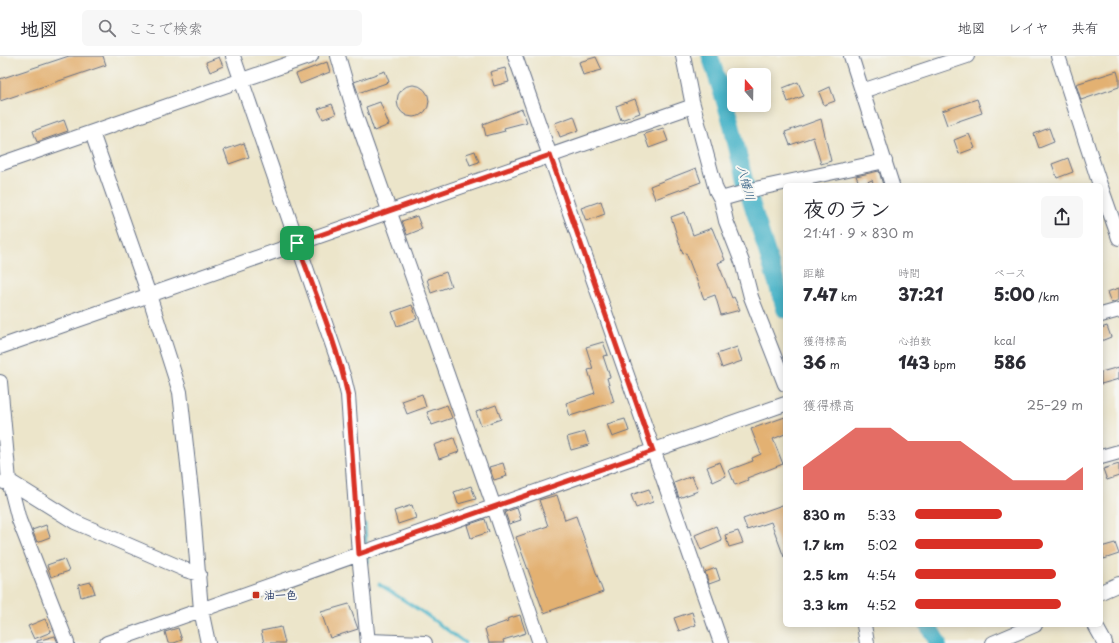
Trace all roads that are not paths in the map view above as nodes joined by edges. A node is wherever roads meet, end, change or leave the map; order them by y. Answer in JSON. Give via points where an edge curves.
{"nodes":[{"id":1,"x":233,"y":56,"type":"edge"},
{"id":2,"x":311,"y":56,"type":"edge"},
{"id":3,"x":338,"y":56,"type":"edge"},
{"id":4,"x":515,"y":56,"type":"edge"},
{"id":5,"x":683,"y":56,"type":"edge"},
{"id":6,"x":850,"y":56,"type":"edge"},
{"id":7,"x":967,"y":56,"type":"edge"},
{"id":8,"x":1058,"y":56,"type":"edge"},
{"id":9,"x":243,"y":80,"type":"junction"},
{"id":10,"x":862,"y":91,"type":"junction"},
{"id":11,"x":693,"y":106,"type":"junction"},
{"id":12,"x":92,"y":133,"type":"junction"},
{"id":13,"x":550,"y":155,"type":"junction"},
{"id":14,"x":885,"y":161,"type":"junction"},
{"id":15,"x":0,"y":164,"type":"edge"},
{"id":16,"x":783,"y":183,"type":"edge"},
{"id":17,"x":783,"y":183,"type":"edge"},
{"id":18,"x":891,"y":183,"type":"edge"},
{"id":19,"x":1100,"y":183,"type":"edge"},
{"id":20,"x":1103,"y":192,"type":"edge"},
{"id":21,"x":721,"y":199,"type":"junction"},
{"id":22,"x":389,"y":211,"type":"junction"},
{"id":23,"x":1110,"y":214,"type":"edge"},
{"id":24,"x":1119,"y":238,"type":"edge"},
{"id":25,"x":297,"y":243,"type":"junction"},
{"id":26,"x":149,"y":295,"type":"junction"},
{"id":27,"x":1119,"y":310,"type":"edge"},
{"id":28,"x":1103,"y":314,"type":"edge"},
{"id":29,"x":0,"y":347,"type":"edge"},
{"id":30,"x":783,"y":379,"type":"edge"},
{"id":31,"x":0,"y":382,"type":"edge"},
{"id":32,"x":783,"y":405,"type":"edge"},
{"id":33,"x":653,"y":451,"type":"junction"},
{"id":34,"x":1119,"y":452,"type":"edge"},
{"id":35,"x":1103,"y":456,"type":"edge"},
{"id":36,"x":4,"y":482,"type":"edge"},
{"id":37,"x":494,"y":507,"type":"junction"},
{"id":38,"x":359,"y":554,"type":"junction"},
{"id":39,"x":199,"y":574,"type":"junction"},
{"id":40,"x":1119,"y":584,"type":"edge"},
{"id":41,"x":1103,"y":591,"type":"edge"},
{"id":42,"x":202,"y":610,"type":"junction"},
{"id":43,"x":864,"y":627,"type":"edge"},
{"id":44,"x":1030,"y":627,"type":"edge"},
{"id":45,"x":1096,"y":627,"type":"edge"},
{"id":46,"x":368,"y":642,"type":"edge"},
{"id":47,"x":67,"y":643,"type":"edge"},
{"id":48,"x":107,"y":643,"type":"edge"},
{"id":49,"x":208,"y":643,"type":"edge"},
{"id":50,"x":425,"y":643,"type":"edge"},
{"id":51,"x":540,"y":643,"type":"edge"},
{"id":52,"x":720,"y":643,"type":"edge"},
{"id":53,"x":867,"y":643,"type":"edge"},
{"id":54,"x":993,"y":643,"type":"edge"},
{"id":55,"x":1105,"y":643,"type":"edge"}],
"edges":[{"from":1,"to":9,"type":"street"},
{"from":2,"to":9,"type":"street"},
{"from":3,"to":22,"type":"street"},
{"from":4,"to":13,"type":"street"},
{"from":5,"to":11,"type":"street"},
{"from":6,"to":10,"type":"street"},
{"from":7,"to":10,"type":"street"},
{"from":8,"to":19,"type":"street"},
{"from":9,"to":12,"type":"street"},
{"from":9,"to":25,"type":"street"},
{"from":10,"to":14,"type":"street"},
{"from":11,"to":13,"type":"street"},
{"from":11,"to":21,"type":"street","via":[[716,190]]},
{"from":12,"to":15,"type":"street"},
{"from":12,"to":26,"type":"street"},
{"from":13,"to":22,"type":"street"},
{"from":13,"to":33,"type":"street"},
{"from":14,"to":16,"type":"street"},
{"from":14,"to":18,"type":"street"},
{"from":17,"to":21,"type":"street"},
{"from":20,"to":23,"type":"street"},
{"from":21,"to":30,"type":"street","via":[[751,297]]},
{"from":22,"to":25,"type":"street"},
{"from":22,"to":37,"type":"street"},
{"from":23,"to":24,"type":"street"},
{"from":25,"to":26,"type":"street"},
{"from":25,"to":38,"type":"street","via":[[332,341],[348,396]]},
{"from":26,"to":29,"type":"street"},
{"from":26,"to":39,"type":"street","via":[[180,392]]},
{"from":27,"to":28,"type":"street"},
{"from":31,"to":36,"type":"street"},
{"from":32,"to":33,"type":"street"},
{"from":33,"to":37,"type":"street"},
{"from":33,"to":52,"type":"street"},
{"from":34,"to":35,"type":"street"},
{"from":36,"to":39,"type":"street","via":[[75,522]]},
{"from":36,"to":47,"type":"street"},
{"from":37,"to":38,"type":"street"},
{"from":37,"to":51,"type":"street"},
{"from":38,"to":42,"type":"street"},
{"from":38,"to":46,"type":"street"},
{"from":39,"to":42,"type":"street"},
{"from":40,"to":41,"type":"street"},
{"from":42,"to":48,"type":"street"},
{"from":42,"to":49,"type":"street"},
{"from":43,"to":53,"type":"street"},
{"from":44,"to":54,"type":"street"},
{"from":45,"to":55,"type":"street"},
{"from":46,"to":50,"type":"street"}]}
